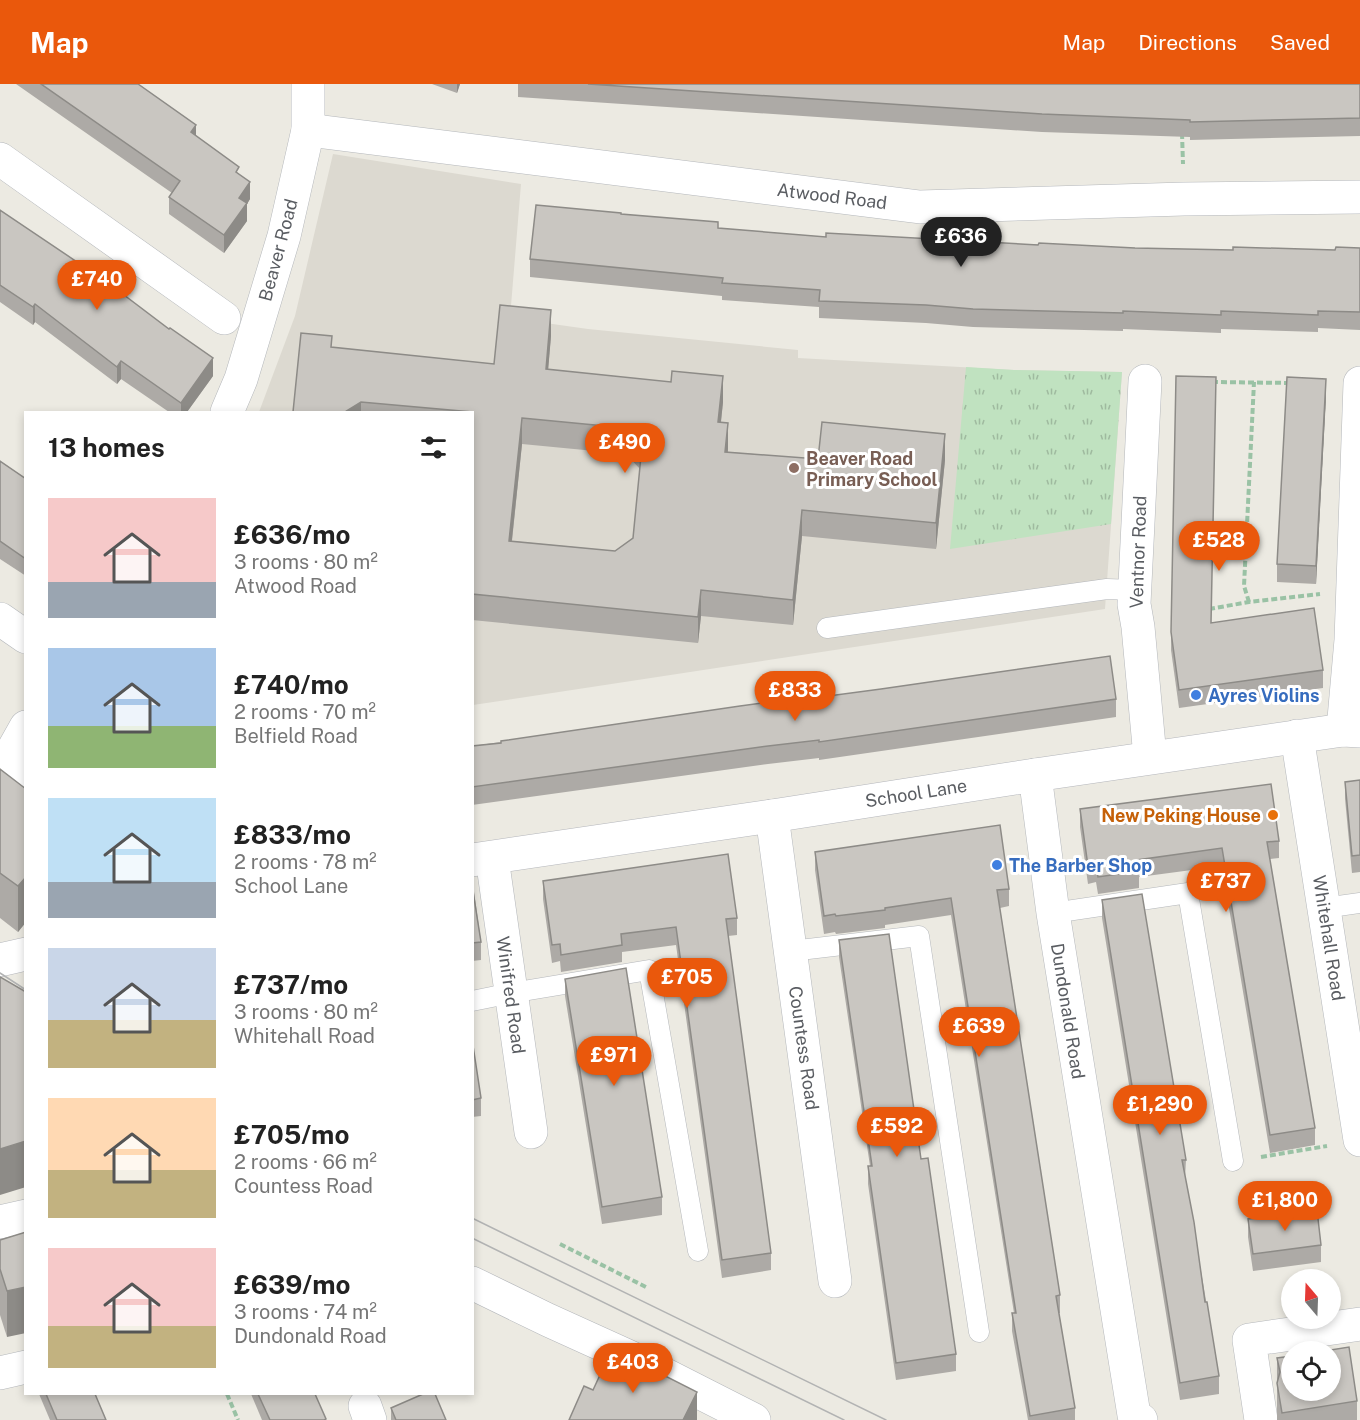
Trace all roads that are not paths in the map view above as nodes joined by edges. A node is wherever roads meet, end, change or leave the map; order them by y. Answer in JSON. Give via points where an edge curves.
{"nodes":[{"id":1,"x":308,"y":84,"type":"edge"},
{"id":2,"x":308,"y":130,"type":"junction"},
{"id":3,"x":0,"y":159,"type":"edge"},
{"id":4,"x":1360,"y":197,"type":"edge"},
{"id":5,"x":224,"y":318,"type":"dead end"},
{"id":6,"x":1145,"y":381,"type":"dead end"},
{"id":7,"x":1360,"y":383,"type":"edge"},
{"id":8,"x":227,"y":411,"type":"edge"},
{"id":9,"x":1134,"y":590,"type":"junction"},
{"id":10,"x":0,"y":619,"type":"edge"},
{"id":11,"x":827,"y":628,"type":"dead end"},
{"id":12,"x":24,"y":636,"type":"edge"},
{"id":13,"x":1352,"y":730,"type":"edge"},
{"id":14,"x":24,"y":731,"type":"edge"},
{"id":15,"x":1297,"y":736,"type":"junction"},
{"id":16,"x":1150,"y":758,"type":"junction"},
{"id":17,"x":5,"y":768,"type":"edge"},
{"id":18,"x":1035,"y":775,"type":"junction"},
{"id":19,"x":24,"y":795,"type":"edge"},
{"id":20,"x":772,"y":816,"type":"junction"},
{"id":21,"x":482,"y":859,"type":"edge"},
{"id":22,"x":1360,"y":903,"type":"edge"},
{"id":23,"x":1324,"y":908,"type":"junction"},
{"id":24,"x":1053,"y":913,"type":"junction"},
{"id":25,"x":790,"y":951,"type":"junction"},
{"id":26,"x":24,"y":954,"type":"edge"},
{"id":27,"x":0,"y":960,"type":"edge"},
{"id":28,"x":511,"y":993,"type":"junction"},
{"id":29,"x":474,"y":1001,"type":"edge"},
{"id":30,"x":531,"y":1131,"type":"dead end"},
{"id":31,"x":1348,"y":1142,"type":"edge"},
{"id":32,"x":1233,"y":1161,"type":"road end"},
{"id":33,"x":24,"y":1216,"type":"edge"},
{"id":34,"x":0,"y":1222,"type":"edge"},
{"id":35,"x":698,"y":1251,"type":"dead end"},
{"id":36,"x":835,"y":1281,"type":"dead end"},
{"id":37,"x":474,"y":1284,"type":"edge"},
{"id":38,"x":1360,"y":1324,"type":"edge"},
{"id":39,"x":979,"y":1332,"type":"dead end"},
{"id":40,"x":24,"y":1367,"type":"edge"},
{"id":41,"x":0,"y":1373,"type":"edge"},
{"id":42,"x":754,"y":1420,"type":"edge"},
{"id":43,"x":1141,"y":1420,"type":"edge"},
{"id":44,"x":1262,"y":1420,"type":"edge"}],
"edges":[{"from":1,"to":2,"type":"street","name":"Beaver Road"},
{"from":2,"to":4,"type":"street","name":"Atwood Road","via":[[920,207]]},
{"from":2,"to":8,"type":"street","name":"Beaver Road","via":[[284,236],[241,379]]},
{"from":3,"to":5,"type":"street"},
{"from":6,"to":9,"type":"street","name":"Ventnor Road"},
{"from":7,"to":13,"type":"street","via":[[1349,677]]},
{"from":9,"to":11,"type":"lane","via":[[1107,589]]},
{"from":9,"to":16,"type":"street","name":"Ventnor Road"},
{"from":10,"to":12,"type":"street"},
{"from":13,"to":15,"type":"street","name":"School Lane"},
{"from":14,"to":17,"type":"street"},
{"from":15,"to":16,"type":"street","name":"School Lane"},
{"from":15,"to":23,"type":"street","name":"Whitehall Road"},
{"from":16,"to":18,"type":"street","name":"School Lane"},
{"from":17,"to":19,"type":"street"},
{"from":18,"to":20,"type":"street","name":"School Lane"},
{"from":18,"to":24,"type":"street","name":"Dundonald Road"},
{"from":20,"to":21,"type":"street","name":"School Lane"},
{"from":20,"to":25,"type":"street","name":"Countess Road"},
{"from":21,"to":28,"type":"street","name":"Winifred Road"},
{"from":22,"to":23,"type":"lane"},
{"from":23,"to":31,"type":"street","name":"Whitehall Road"},
{"from":24,"to":32,"type":"lane","via":[[1188,893]]},
{"from":24,"to":43,"type":"street","name":"Dundonald Road","via":[[1134,1415]]},
{"from":25,"to":36,"type":"street","name":"Countess Road"},
{"from":25,"to":39,"type":"lane","via":[[919,936]]},
{"from":26,"to":27,"type":"street"},
{"from":28,"to":29,"type":"lane"},
{"from":28,"to":30,"type":"street","name":"Winifred Road"},
{"from":28,"to":35,"type":"lane","via":[[649,970]]},
{"from":33,"to":34,"type":"street"},
{"from":37,"to":42,"type":"street"},
{"from":38,"to":44,"type":"street","via":[[1249,1340]]},
{"from":40,"to":41,"type":"street"}]}
